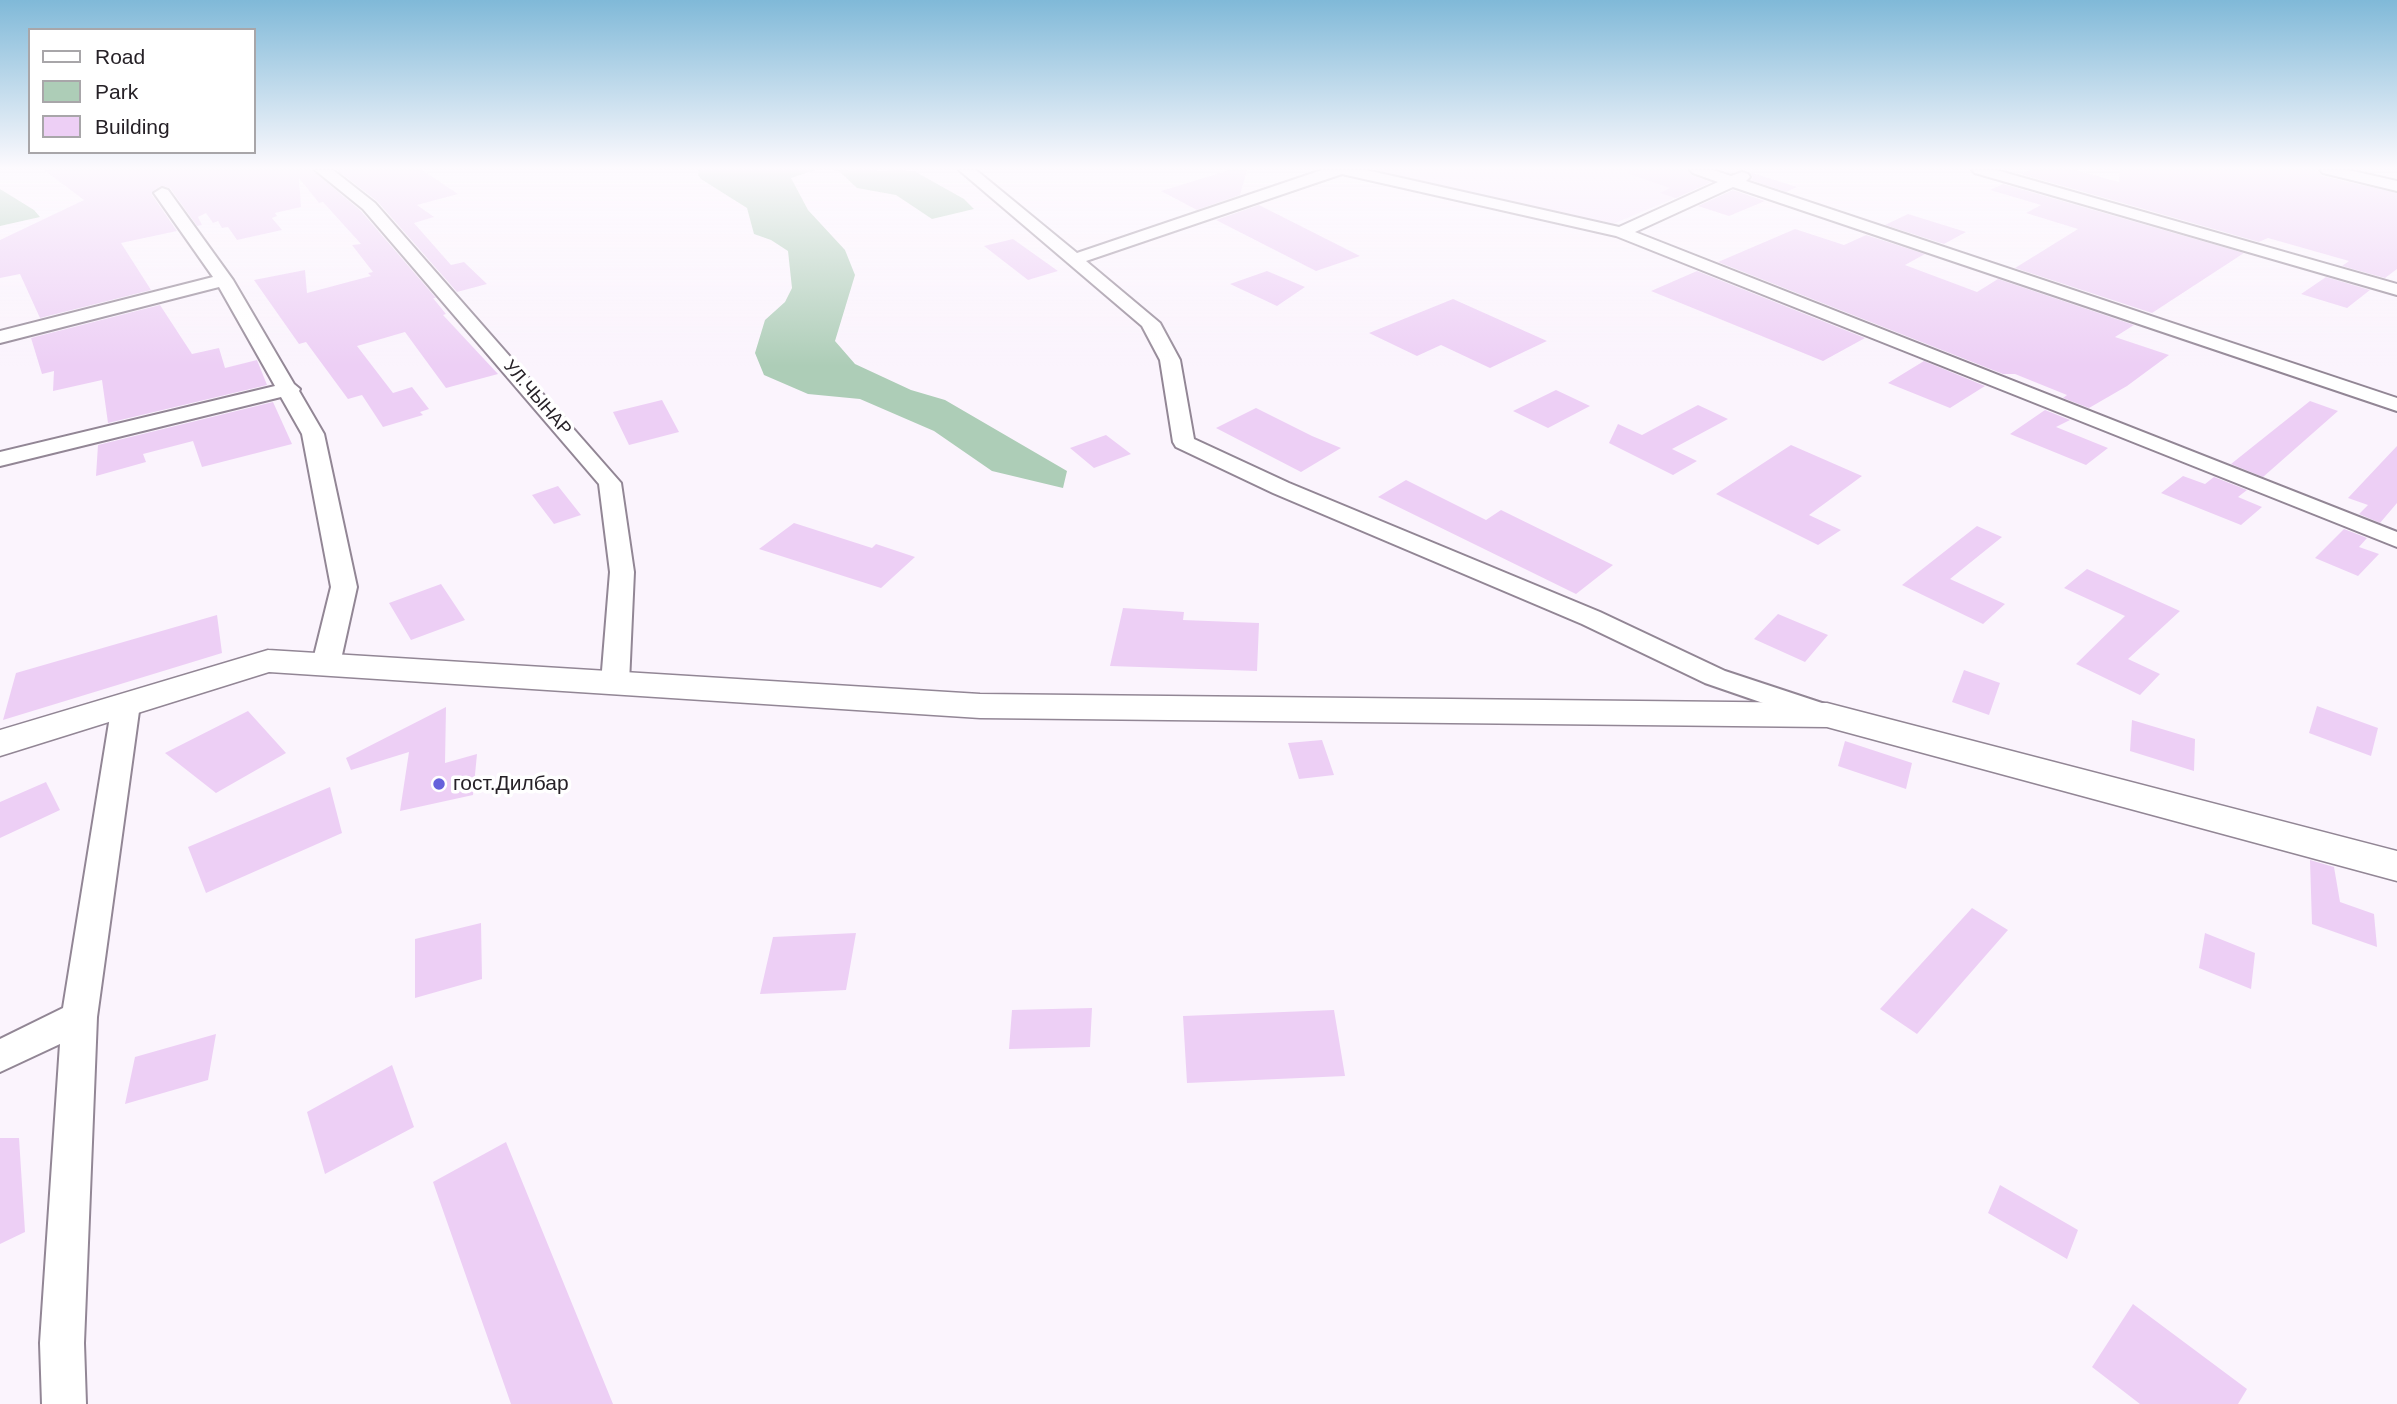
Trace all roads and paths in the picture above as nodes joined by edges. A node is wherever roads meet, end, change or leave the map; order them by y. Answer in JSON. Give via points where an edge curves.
{"nodes":[{"id":1,"x":192,"y":236,"type":"edge"},
{"id":2,"x":395,"y":236,"type":"edge"},
{"id":3,"x":1046,"y":236,"type":"edge"},
{"id":4,"x":1143,"y":236,"type":"edge"},
{"id":5,"x":1630,"y":236,"type":"edge"},
{"id":6,"x":1895,"y":236,"type":"edge"},
{"id":7,"x":2210,"y":236,"type":"edge"},
{"id":8,"x":1074,"y":259,"type":"junction"},
{"id":9,"x":224,"y":280,"type":"junction"},
{"id":10,"x":2397,"y":289,"type":"edge"},
{"id":11,"x":0,"y":337,"type":"edge"},
{"id":12,"x":290,"y":389,"type":"junction"},
{"id":13,"x":2397,"y":405,"type":"edge"},
{"id":14,"x":0,"y":459,"type":"edge"},
{"id":15,"x":2397,"y":540,"type":"edge"},
{"id":16,"x":326,"y":664,"type":"junction"},
{"id":17,"x":615,"y":683,"type":"junction"},
{"id":18,"x":126,"y":704,"type":"junction"},
{"id":19,"x":1827,"y":715,"type":"junction"},
{"id":20,"x":0,"y":743,"type":"edge"},
{"id":21,"x":2397,"y":866,"type":"edge"},
{"id":22,"x":79,"y":1017,"type":"junction"},
{"id":23,"x":0,"y":1056,"type":"edge"},
{"id":24,"x":64,"y":1404,"type":"edge"}],
"edges":[{"from":1,"to":9,"type":"street"},
{"from":2,"to":17,"type":"street","name":"УЛ.ЧЫНАР","via":[[610,483],[622,572]]},
{"from":3,"to":8,"type":"street"},
{"from":4,"to":8,"type":"street"},
{"from":5,"to":15,"type":"street"},
{"from":6,"to":13,"type":"street"},
{"from":7,"to":10,"type":"street"},
{"from":8,"to":19,"type":"street","via":[[1150,323],[1170,360],[1184,442],[1281,488],[1591,618],[1715,677]]},
{"from":9,"to":11,"type":"street"},
{"from":9,"to":12,"type":"street"},
{"from":12,"to":14,"type":"street"},
{"from":12,"to":16,"type":"street","via":[[313,433],[344,587]]},
{"from":16,"to":17,"type":"street"},
{"from":16,"to":18,"type":"street","via":[[268,661]]},
{"from":17,"to":19,"type":"street","via":[[980,706]]},
{"from":18,"to":20,"type":"street"},
{"from":18,"to":22,"type":"street"},
{"from":19,"to":21,"type":"street"},
{"from":22,"to":23,"type":"street"},
{"from":22,"to":24,"type":"street","via":[[62,1343]]}]}
